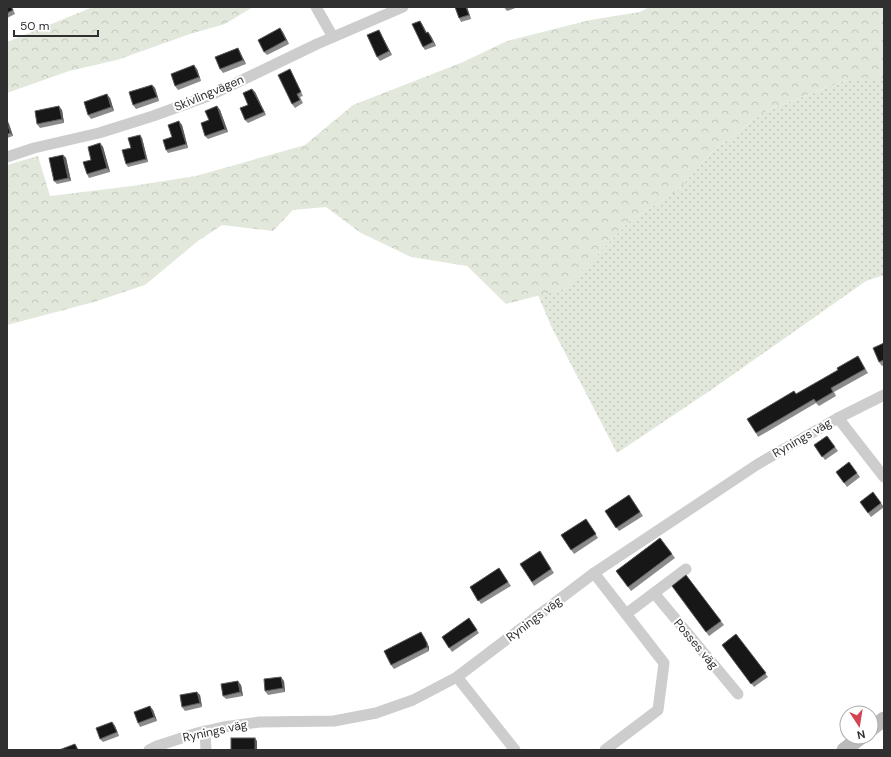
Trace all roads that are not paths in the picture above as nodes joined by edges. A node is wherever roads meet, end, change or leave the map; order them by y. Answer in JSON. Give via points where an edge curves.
{"nodes":[{"id":1,"x":316,"y":7,"type":"edge"},
{"id":2,"x":403,"y":7,"type":"edge"},
{"id":3,"x":333,"y":37,"type":"junction"},
{"id":4,"x":7,"y":157,"type":"edge"},
{"id":5,"x":884,"y":395,"type":"edge"},
{"id":6,"x":838,"y":418,"type":"junction"},
{"id":7,"x":884,"y":477,"type":"edge"},
{"id":8,"x":686,"y":569,"type":"dead end"},
{"id":9,"x":594,"y":573,"type":"junction"},
{"id":10,"x":654,"y":593,"type":"junction"},
{"id":11,"x":626,"y":614,"type":"junction"},
{"id":12,"x":457,"y":677,"type":"junction"},
{"id":13,"x":738,"y":694,"type":"dead end"},
{"id":14,"x":206,"y":731,"type":"junction"},
{"id":15,"x":149,"y":750,"type":"edge"},
{"id":16,"x":206,"y":750,"type":"edge"},
{"id":17,"x":515,"y":750,"type":"edge"},
{"id":18,"x":605,"y":750,"type":"edge"}],
"edges":[{"from":1,"to":3,"type":"street"},
{"from":2,"to":3,"type":"street","name":"Skivlingvägen"},
{"from":3,"to":4,"type":"street","name":"Skivlingvägen","via":[[212,94],[154,116]]},
{"from":5,"to":6,"type":"street","name":"Rynings väg"},
{"from":6,"to":7,"type":"street"},
{"from":6,"to":9,"type":"street","name":"Rynings väg","via":[[758,464]]},
{"from":8,"to":10,"type":"street"},
{"from":9,"to":11,"type":"street"},
{"from":9,"to":12,"type":"street","name":"Rynings väg"},
{"from":10,"to":11,"type":"street"},
{"from":10,"to":13,"type":"street","name":"Posses väg"},
{"from":11,"to":18,"type":"street","via":[[664,663],[658,710]]},
{"from":12,"to":14,"type":"street","name":"Rynings väg","via":[[412,700],[376,712],[334,721],[260,722]]},
{"from":12,"to":17,"type":"street"},
{"from":14,"to":15,"type":"street","name":"Rynings väg"},
{"from":14,"to":16,"type":"street"}]}
